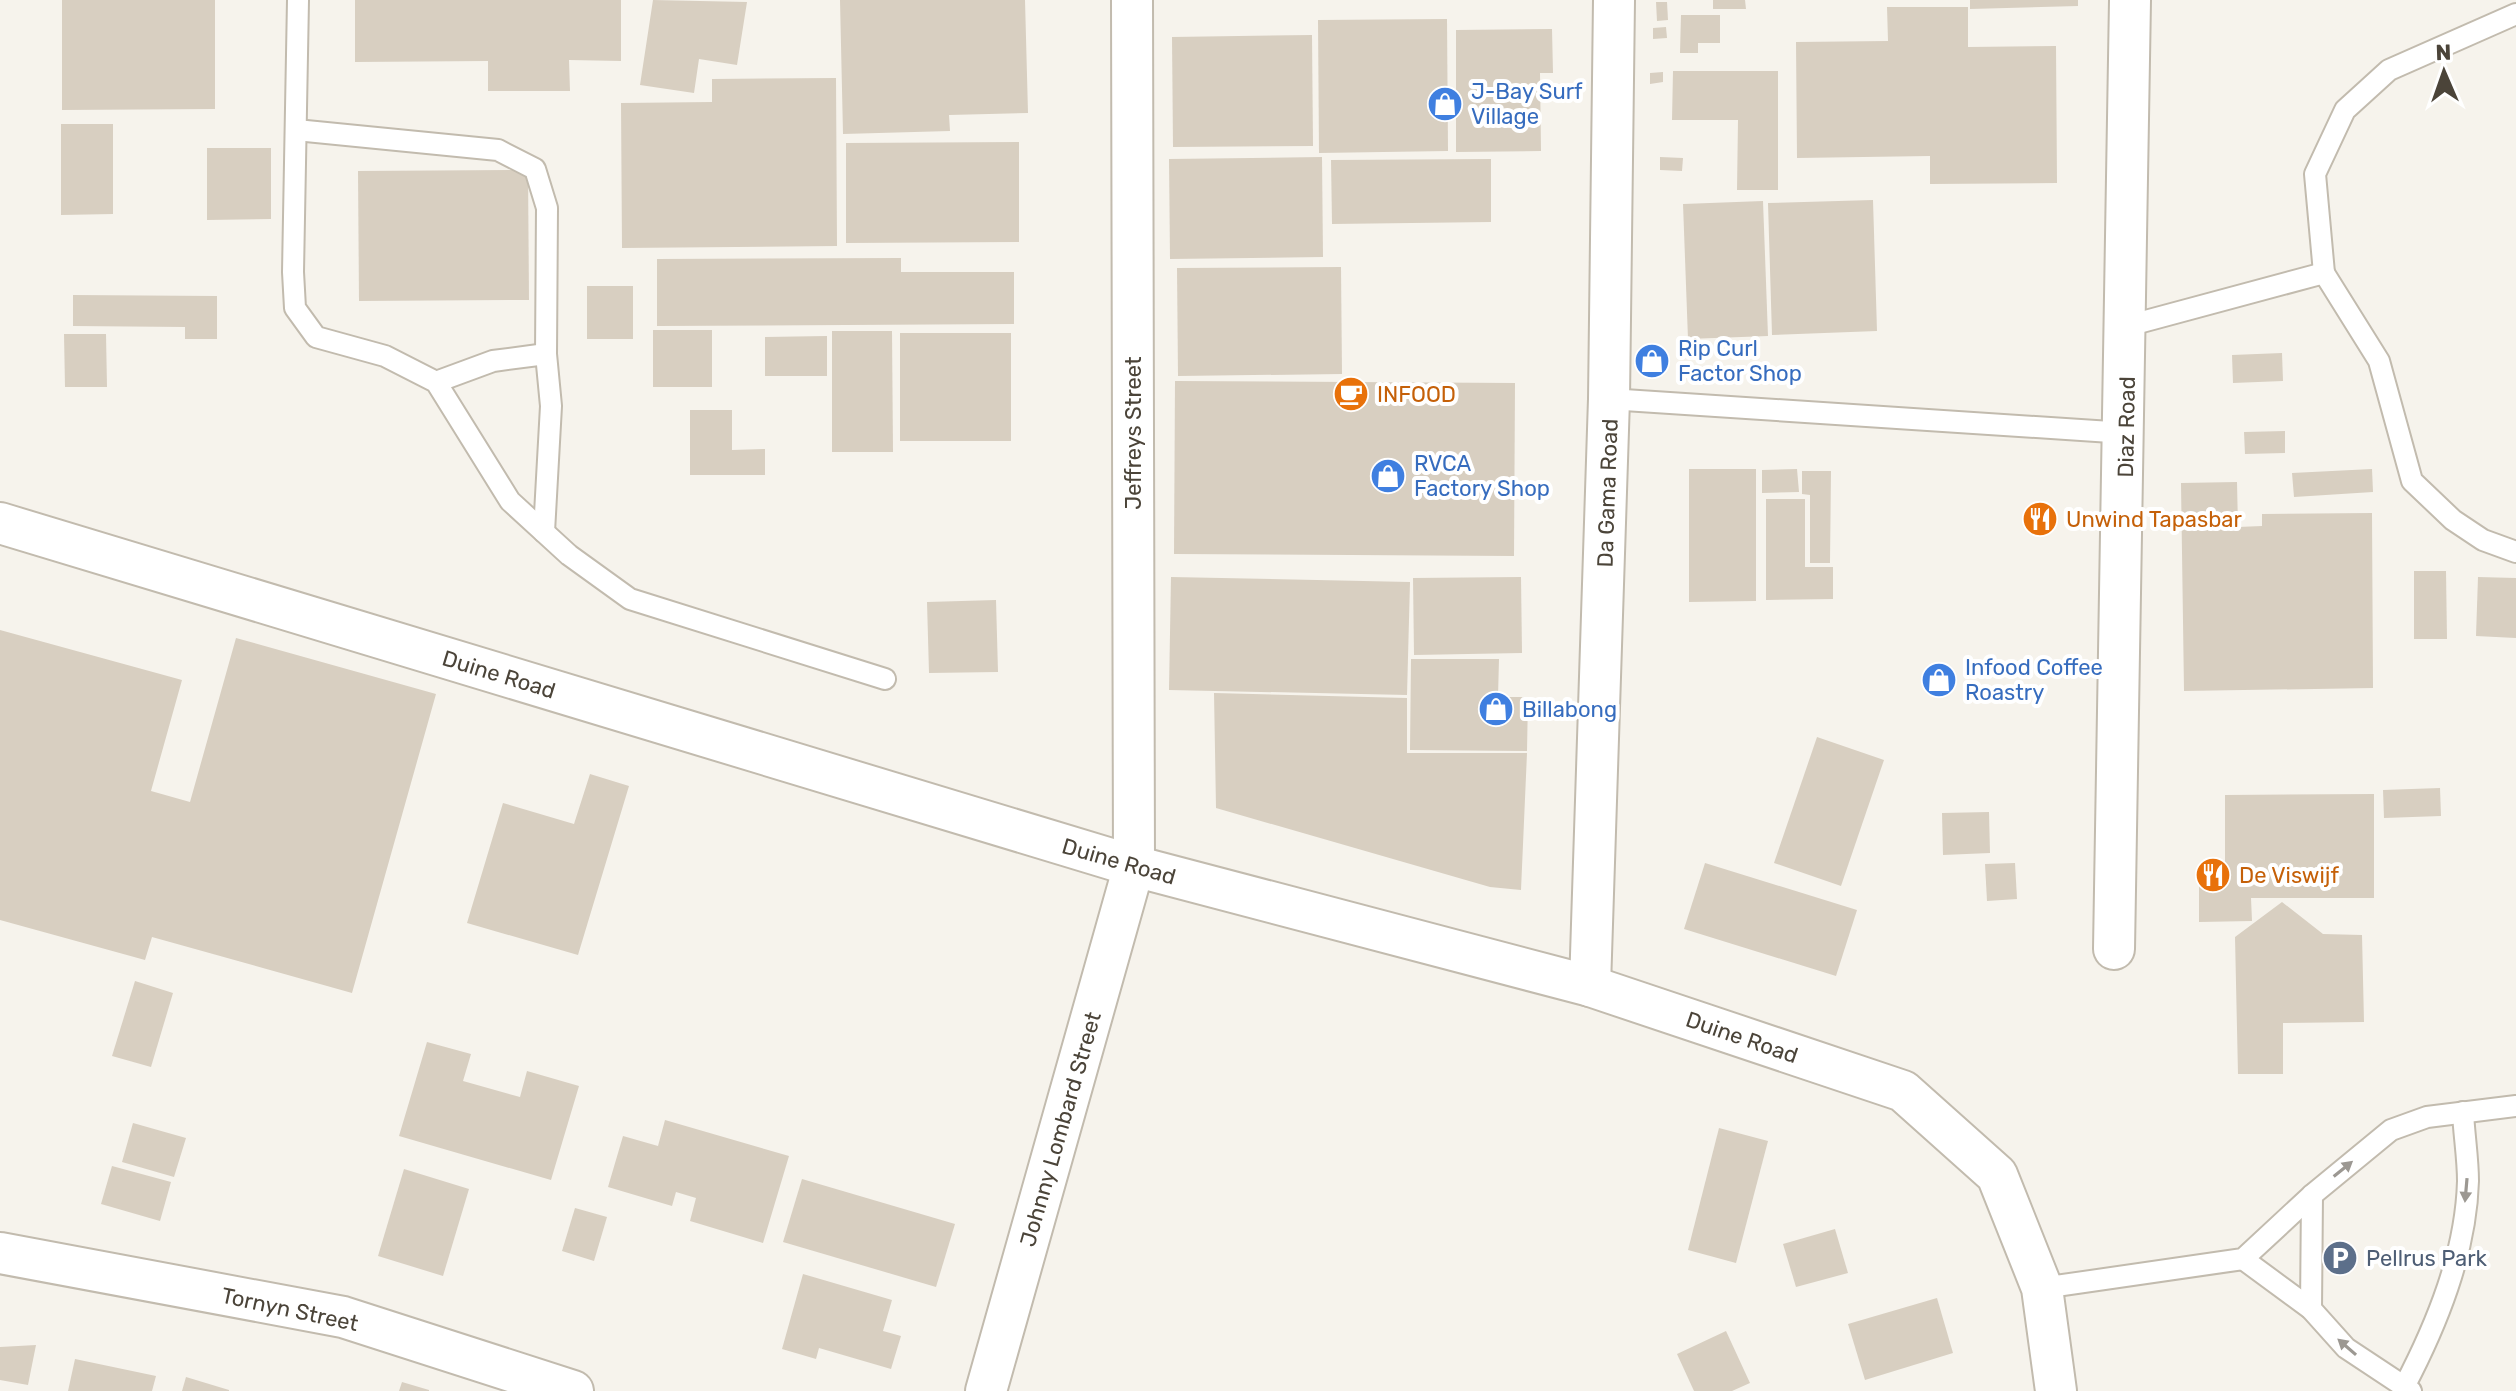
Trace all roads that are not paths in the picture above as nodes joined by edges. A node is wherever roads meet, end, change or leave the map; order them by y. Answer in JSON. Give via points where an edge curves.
{"nodes":[{"id":1,"x":298,"y":0,"type":"edge"},
{"id":2,"x":1132,"y":0,"type":"edge"},
{"id":3,"x":1614,"y":0,"type":"edge"},
{"id":4,"x":2130,"y":0,"type":"edge"},
{"id":5,"x":2516,"y":14,"type":"edge"},
{"id":6,"x":296,"y":130,"type":"junction"},
{"id":7,"x":2324,"y":273,"type":"junction"},
{"id":8,"x":2127,"y":326,"type":"junction"},
{"id":9,"x":546,"y":354,"type":"junction"},
{"id":10,"x":436,"y":382,"type":"junction"},
{"id":11,"x":1609,"y":399,"type":"junction"},
{"id":12,"x":2126,"y":433,"type":"junction"},
{"id":13,"x":0,"y":523,"type":"edge"},
{"id":14,"x":544,"y":532,"type":"junction"},
{"id":15,"x":2516,"y":552,"type":"edge"},
{"id":16,"x":885,"y":679,"type":"dead end"},
{"id":17,"x":1134,"y":866,"type":"junction"},
{"id":18,"x":2114,"y":949,"type":"dead end"},
{"id":19,"x":1590,"y":986,"type":"junction"},
{"id":20,"x":2516,"y":1106,"type":"edge"},
{"id":21,"x":2463,"y":1112,"type":"junction"},
{"id":22,"x":2312,"y":1195,"type":"junction"},
{"id":23,"x":0,"y":1253,"type":"edge"},
{"id":24,"x":2243,"y":1259,"type":"junction"},
{"id":25,"x":2042,"y":1288,"type":"junction"},
{"id":26,"x":2311,"y":1309,"type":"junction"},
{"id":27,"x":529,"y":1385,"type":"edge"},
{"id":28,"x":2407,"y":1389,"type":"edge"},
{"id":29,"x":573,"y":1391,"type":"edge"},
{"id":30,"x":986,"y":1391,"type":"edge"},
{"id":31,"x":2056,"y":1391,"type":"edge"}],
"edges":[{"from":1,"to":6,"type":"lane"},
{"from":2,"to":17,"type":"street","name":"Jeffreys Street"},
{"from":3,"to":11,"type":"street","name":"Da Gama Road"},
{"from":4,"to":8,"type":"street","name":"Diaz Road"},
{"from":5,"to":7,"type":"lane","via":[[2389,70],[2345,110],[2315,174]]},
{"from":6,"to":9,"type":"lane","via":[[498,150],[535,169],[547,208]]},
{"from":6,"to":10,"type":"lane","via":[[295,308],[316,337],[385,356]]},
{"from":7,"to":8,"type":"lane"},
{"from":7,"to":15,"type":"lane","via":[[2379,361],[2412,481],[2453,520],[2483,540]]},
{"from":8,"to":12,"type":"street","name":"Diaz Road"},
{"from":9,"to":10,"type":"lane","via":[[493,361]]},
{"from":9,"to":14,"type":"lane","via":[[551,406]]},
{"from":10,"to":14,"type":"lane","via":[[510,501]]},
{"from":11,"to":12,"type":"lane"},
{"from":11,"to":19,"type":"street","name":"Da Gama Road"},
{"from":12,"to":18,"type":"street","name":"Diaz Road"},
{"from":13,"to":17,"type":"street","name":"Duine Road"},
{"from":14,"to":16,"type":"lane","via":[[630,599]]},
{"from":17,"to":19,"type":"street","name":"Duine Road"},
{"from":17,"to":30,"type":"street","name":"Johnny Lombard Street"},
{"from":19,"to":25,"type":"street","name":"Duine Road","via":[[1903,1091],[1997,1175]]},
{"from":20,"to":21,"type":"lane"},
{"from":22,"to":21,"type":"lane","one_way":true,"via":[[2391,1130]]},
{"from":21,"to":28,"type":"lane","one_way":true,"via":[[2468,1181],[2460,1245]]},
{"from":22,"to":24,"type":"lane"},
{"from":22,"to":26,"type":"lane"},
{"from":23,"to":27,"type":"street","name":"Tornyn Street","via":[[343,1317]]},
{"from":24,"to":25,"type":"lane"},
{"from":24,"to":26,"type":"lane"},
{"from":25,"to":31,"type":"street","name":"Duine Road"},
{"from":28,"to":26,"type":"lane","one_way":true,"via":[[2346,1348]]},
{"from":27,"to":29,"type":"street","name":"Tornyn Street"}]}
